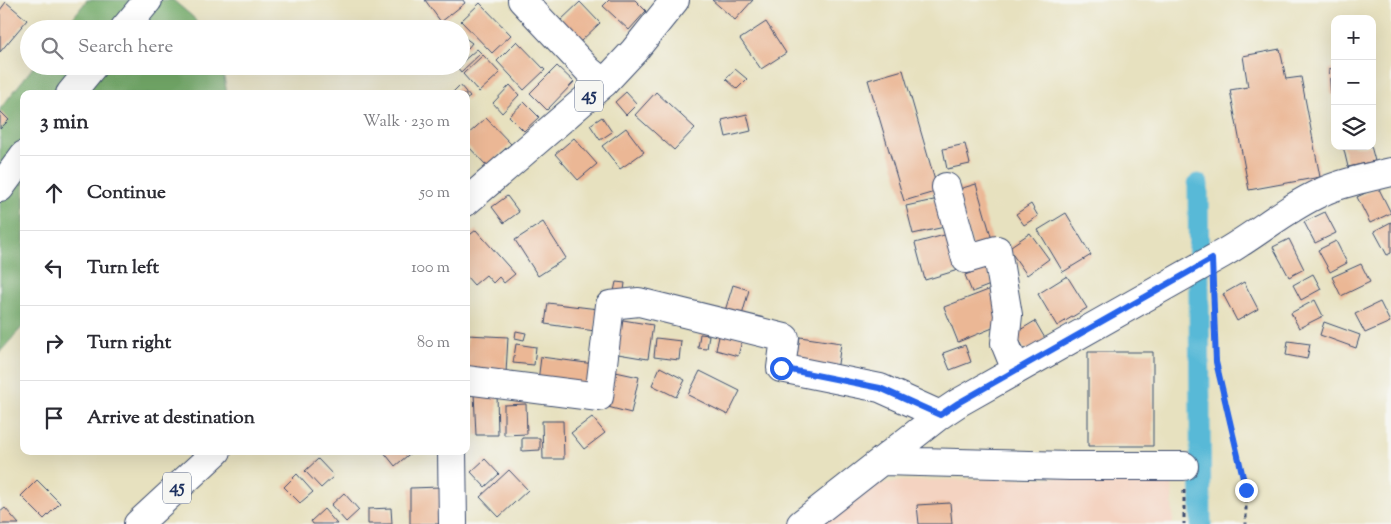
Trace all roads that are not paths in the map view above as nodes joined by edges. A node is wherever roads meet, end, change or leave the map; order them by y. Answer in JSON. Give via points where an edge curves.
{"nodes":[{"id":1,"x":148,"y":0,"type":"edge"},
{"id":2,"x":522,"y":0,"type":"edge"},
{"id":3,"x":675,"y":0,"type":"edge"},
{"id":4,"x":131,"y":20,"type":"edge"},
{"id":5,"x":86,"y":75,"type":"edge"},
{"id":6,"x":604,"y":83,"type":"junction"},
{"id":7,"x":73,"y":90,"type":"edge"},
{"id":8,"x":20,"y":160,"type":"edge"},
{"id":9,"x":1391,"y":172,"type":"edge"},
{"id":10,"x":0,"y":188,"type":"edge"},
{"id":11,"x":946,"y":188,"type":"dead end"},
{"id":12,"x":470,"y":199,"type":"edge"},
{"id":13,"x":1016,"y":370,"type":"junction"},
{"id":14,"x":470,"y":381,"type":"edge"},
{"id":15,"x":940,"y":415,"type":"junction"},
{"id":16,"x":212,"y":455,"type":"edge"},
{"id":17,"x":452,"y":455,"type":"edge"},
{"id":18,"x":882,"y":461,"type":"junction"},
{"id":19,"x":1184,"y":466,"type":"road end"},
{"id":20,"x":138,"y":524,"type":"edge"},
{"id":21,"x":453,"y":524,"type":"edge"},
{"id":22,"x":801,"y":524,"type":"edge"}],
"edges":[{"from":1,"to":4,"type":"street"},
{"from":2,"to":6,"type":"street"},
{"from":3,"to":6,"type":"street","number":"45","via":[[634,52]]},
{"from":5,"to":7,"type":"street"},
{"from":6,"to":12,"type":"street","number":"45"},
{"from":8,"to":10,"type":"street"},
{"from":9,"to":13,"type":"street","via":[[1322,192],[1241,243]]},
{"from":11,"to":13,"type":"street","via":[[966,259],[997,250],[1008,315],[1005,343]]},
{"from":13,"to":15,"type":"street"},
{"from":14,"to":15,"type":"street","via":[[599,397],[610,305],[639,302],[785,338],[781,368],[880,388]]},
{"from":15,"to":18,"type":"street"},
{"from":16,"to":20,"type":"street","number":"45"},
{"from":17,"to":21,"type":"street"},
{"from":18,"to":19,"type":"street"},
{"from":18,"to":22,"type":"street"}]}
